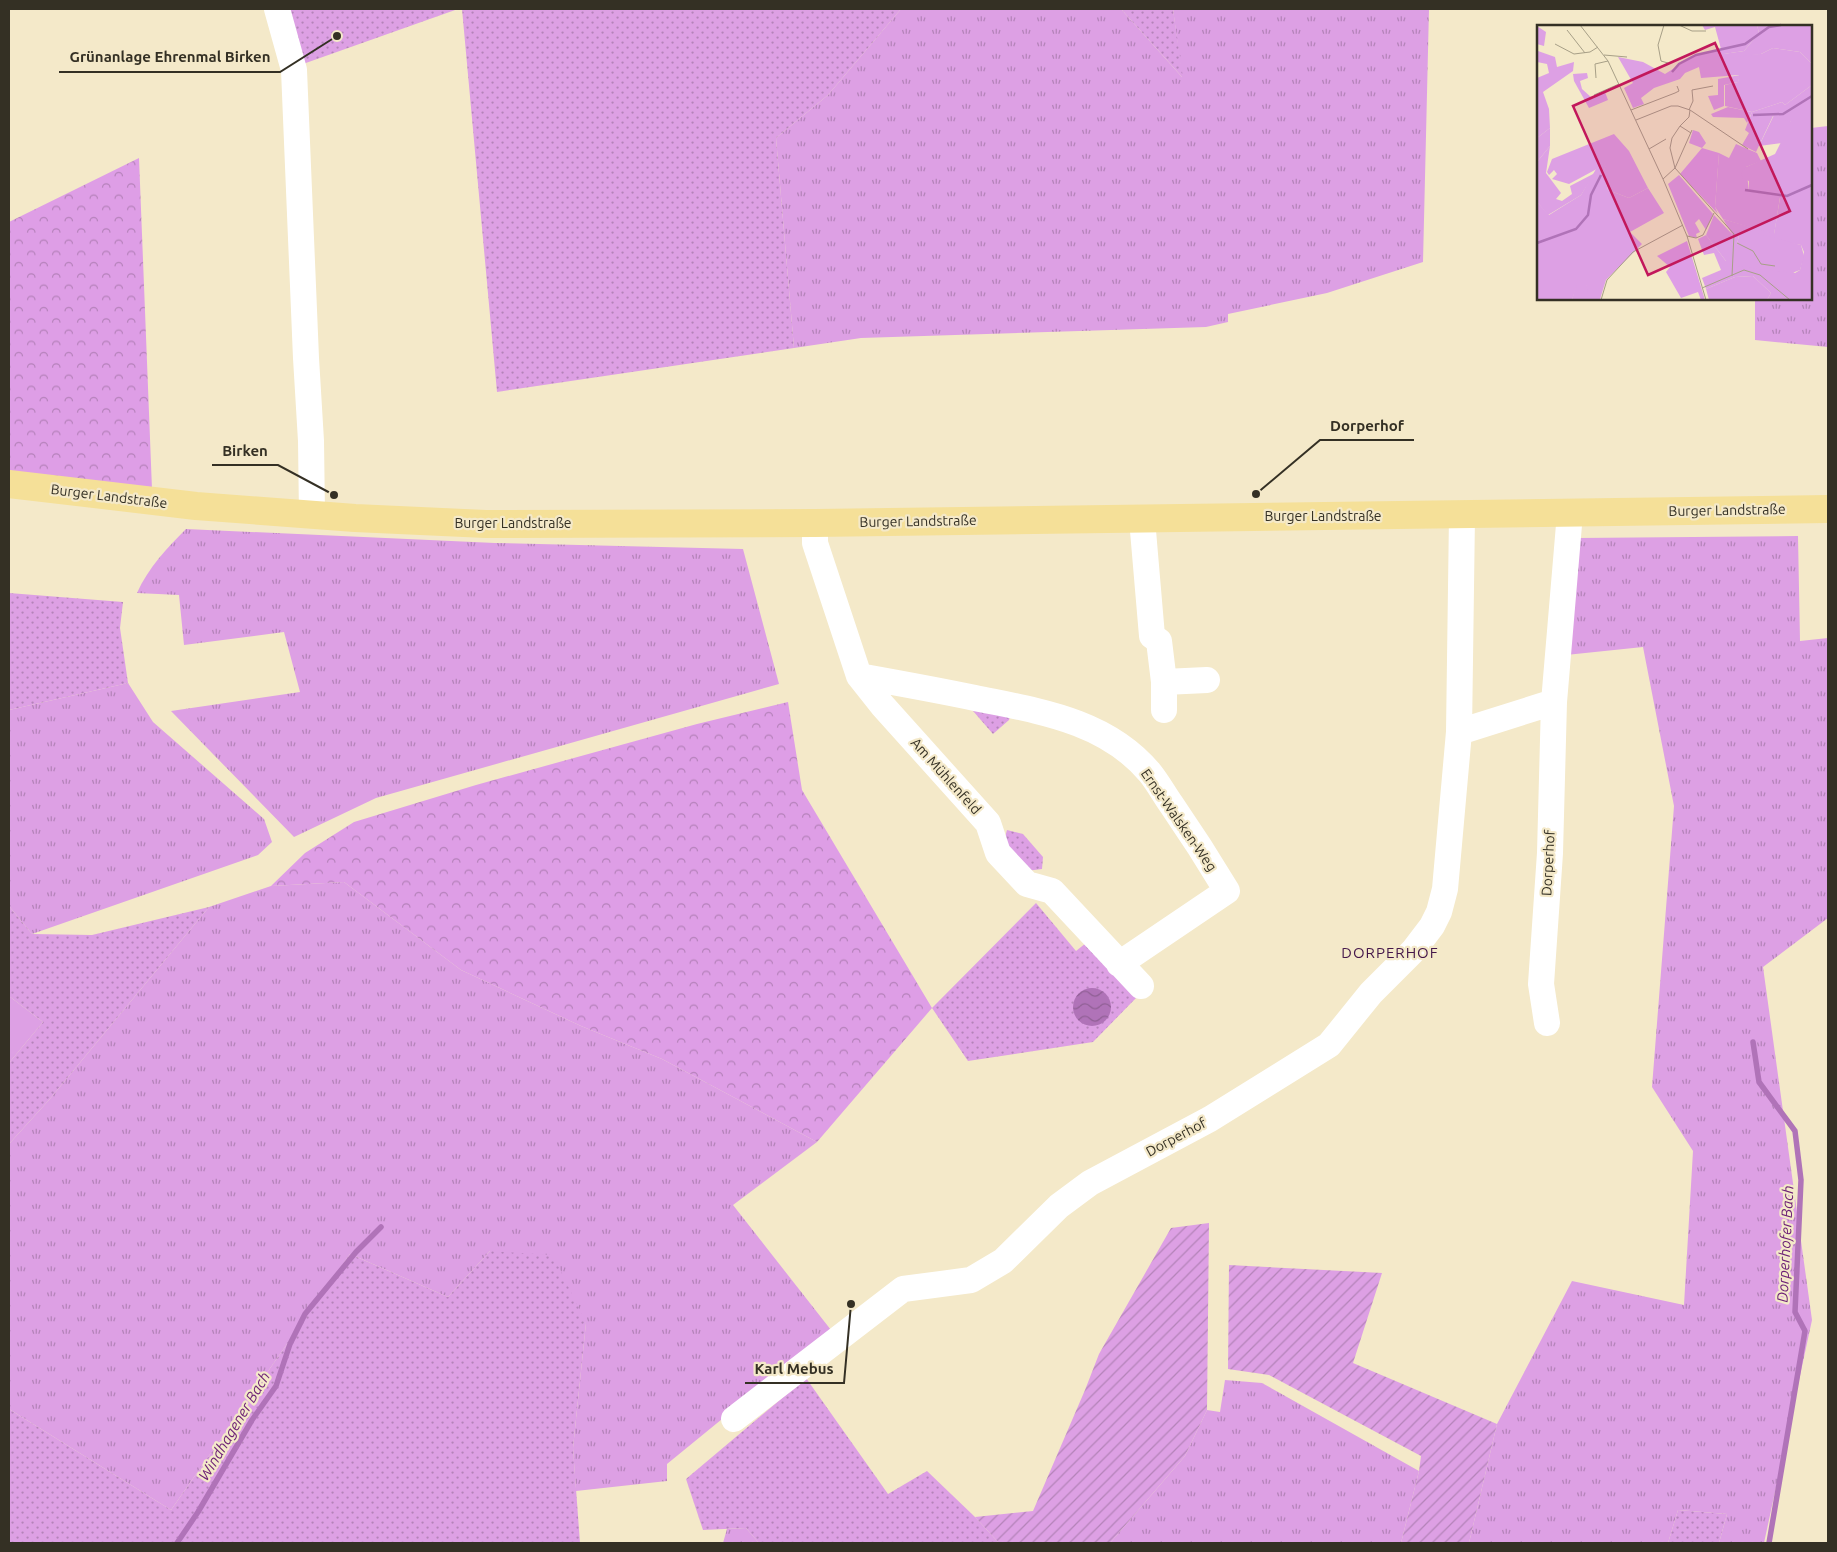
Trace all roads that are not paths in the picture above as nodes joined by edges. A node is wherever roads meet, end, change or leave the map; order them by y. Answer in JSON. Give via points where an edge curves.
{"nodes":[{"id":1,"x":277,"y":9,"type":"edge"},
{"id":2,"x":9,"y":484,"type":"edge"},
{"id":3,"x":1828,"y":509,"type":"edge"},
{"id":4,"x":1570,"y":513,"type":"junction"},
{"id":5,"x":312,"y":515,"type":"junction"},
{"id":6,"x":1462,"y":515,"type":"junction"},
{"id":7,"x":1142,"y":518,"type":"junction"},
{"id":8,"x":815,"y":523,"type":"junction"},
{"id":9,"x":860,"y":676,"type":"junction"},
{"id":10,"x":1207,"y":680,"type":"dead end"},
{"id":11,"x":1164,"y":682,"type":"junction"},
{"id":12,"x":1554,"y":702,"type":"junction"},
{"id":13,"x":1164,"y":710,"type":"dead end"},
{"id":14,"x":1459,"y":732,"type":"junction"},
{"id":15,"x":1119,"y":964,"type":"junction"},
{"id":16,"x":1140,"y":986,"type":"dead end"},
{"id":17,"x":1547,"y":1023,"type":"dead end"},
{"id":18,"x":734,"y":1419,"type":"dead end"}],
"edges":[{"from":1,"to":5,"type":"street","via":[[294,70]]},
{"from":2,"to":5,"type":"main road","name":"Burger Landstraße","via":[[170,504]]},
{"from":3,"to":4,"type":"main road","name":"Burger Landstraße"},
{"from":4,"to":6,"type":"main road","name":"Burger Landstraße"},
{"from":4,"to":12,"type":"street","name":"Dorperhof"},
{"from":5,"to":8,"type":"main road","name":"Burger Landstraße","via":[[486,524]]},
{"from":6,"to":7,"type":"main road","name":"Burger Landstraße"},
{"from":6,"to":14,"type":"street","name":"Dorperhof"},
{"from":7,"to":8,"type":"main road","name":"Burger Landstraße"},
{"from":7,"to":11,"type":"street","via":[[1152,636],[1159,641]]},
{"from":8,"to":9,"type":"street","name":"Am Mühlenfeld","via":[[815,543]]},
{"from":9,"to":15,"type":"street","name":"Am Mühlenfeld","via":[[988,823],[998,853],[1027,884],[1052,891]]},
{"from":9,"to":15,"type":"street","name":"Ernst-Walsken-Weg","via":[[1067,718],[1105,736],[1149,773],[1228,890]]},
{"from":10,"to":11,"type":"street"},
{"from":11,"to":13,"type":"street"},
{"from":12,"to":14,"type":"street"},
{"from":12,"to":17,"type":"street","name":"Dorperhof","via":[[1550,853],[1541,984]]},
{"from":14,"to":18,"type":"street","name":"Dorperhof","via":[[1445,889],[1439,912],[1413,951],[1371,993],[1329,1045],[1210,1119],[1090,1183],[1059,1206],[1003,1261],[971,1280],[903,1289]]},
{"from":15,"to":16,"type":"street","name":"Am Mühlenfeld"}]}
